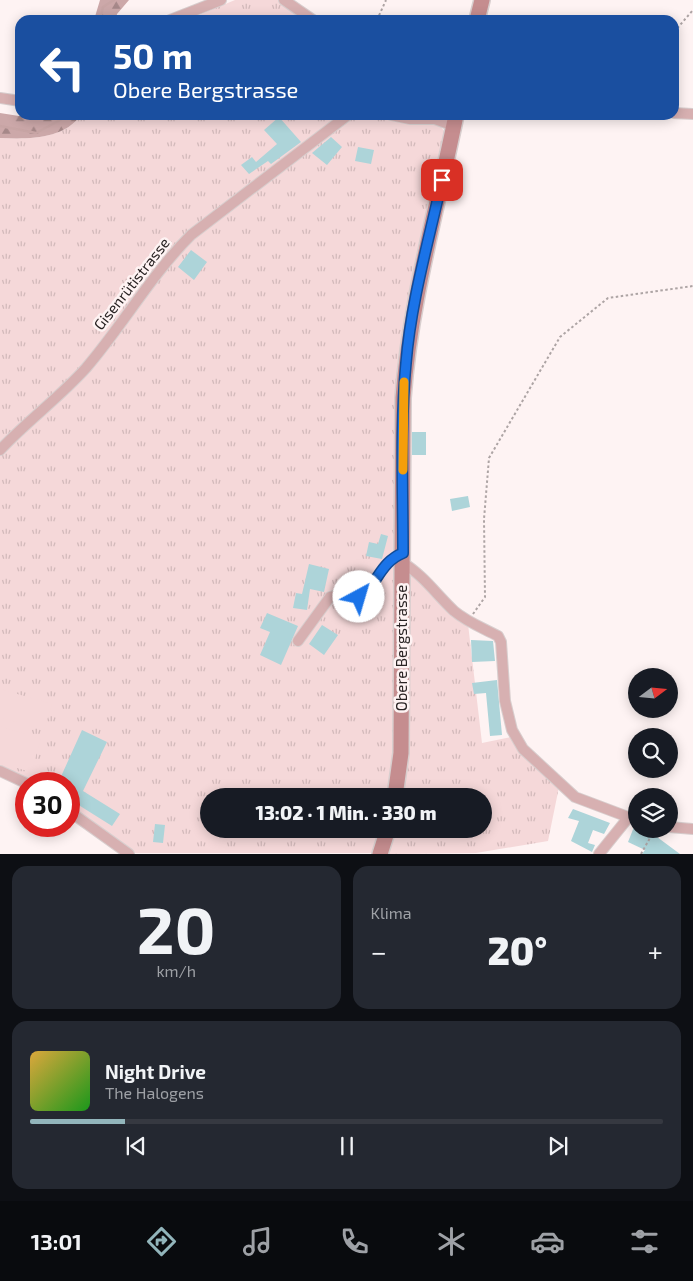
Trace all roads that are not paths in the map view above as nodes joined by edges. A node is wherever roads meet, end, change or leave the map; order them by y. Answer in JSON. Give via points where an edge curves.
{"nodes":[{"id":1,"x":221,"y":0,"type":"edge"},
{"id":2,"x":284,"y":0,"type":"edge"},
{"id":3,"x":482,"y":0,"type":"edge"},
{"id":4,"x":183,"y":15,"type":"edge"},
{"id":5,"x":305,"y":15,"type":"edge"},
{"id":6,"x":478,"y":15,"type":"edge"},
{"id":7,"x":0,"y":98,"type":"edge"},
{"id":8,"x":15,"y":100,"type":"edge"},
{"id":9,"x":679,"y":113,"type":"edge"},
{"id":10,"x":693,"y":114,"type":"edge"},
{"id":11,"x":341,"y":120,"type":"edge"},
{"id":12,"x":455,"y":121,"type":"edge"},
{"id":13,"x":0,"y":450,"type":"edge"},
{"id":14,"x":403,"y":558,"type":"junction"},
{"id":15,"x":298,"y":641,"type":"dead end"},
{"id":16,"x":0,"y":770,"type":"edge"},
{"id":17,"x":15,"y":778,"type":"edge"},
{"id":18,"x":397,"y":788,"type":"edge"},
{"id":19,"x":628,"y":818,"type":"edge"},
{"id":20,"x":80,"y":819,"type":"edge"},
{"id":21,"x":628,"y":823,"type":"edge"},
{"id":22,"x":678,"y":828,"type":"edge"},
{"id":23,"x":693,"y":830,"type":"edge"},
{"id":24,"x":385,"y":838,"type":"edge"},
{"id":25,"x":129,"y":854,"type":"edge"},
{"id":26,"x":380,"y":854,"type":"edge"},
{"id":27,"x":599,"y":854,"type":"edge"}],
"edges":[{"from":1,"to":4,"type":"street"},
{"from":2,"to":5,"type":"street"},
{"from":3,"to":6,"type":"main road"},
{"from":7,"to":8,"type":"street"},
{"from":9,"to":10,"type":"street"},
{"from":11,"to":13,"type":"street","name":"Gisenrütistrasse","via":[[191,235],[171,255],[87,367]]},
{"from":12,"to":14,"type":"main road","name":"Obere Bergstrasse","via":[[415,304],[406,361]]},
{"from":14,"to":15,"type":"street","via":[[396,555],[359,597],[330,597]]},
{"from":14,"to":18,"type":"main road","name":"Obere Bergstrasse","via":[[401,753]]},
{"from":14,"to":19,"type":"street","via":[[455,611],[498,636],[505,701],[512,730],[523,749],[575,798]]},
{"from":16,"to":17,"type":"street"},
{"from":20,"to":25,"type":"street"},
{"from":21,"to":27,"type":"street"},
{"from":22,"to":23,"type":"street"},
{"from":24,"to":26,"type":"main road"}]}
